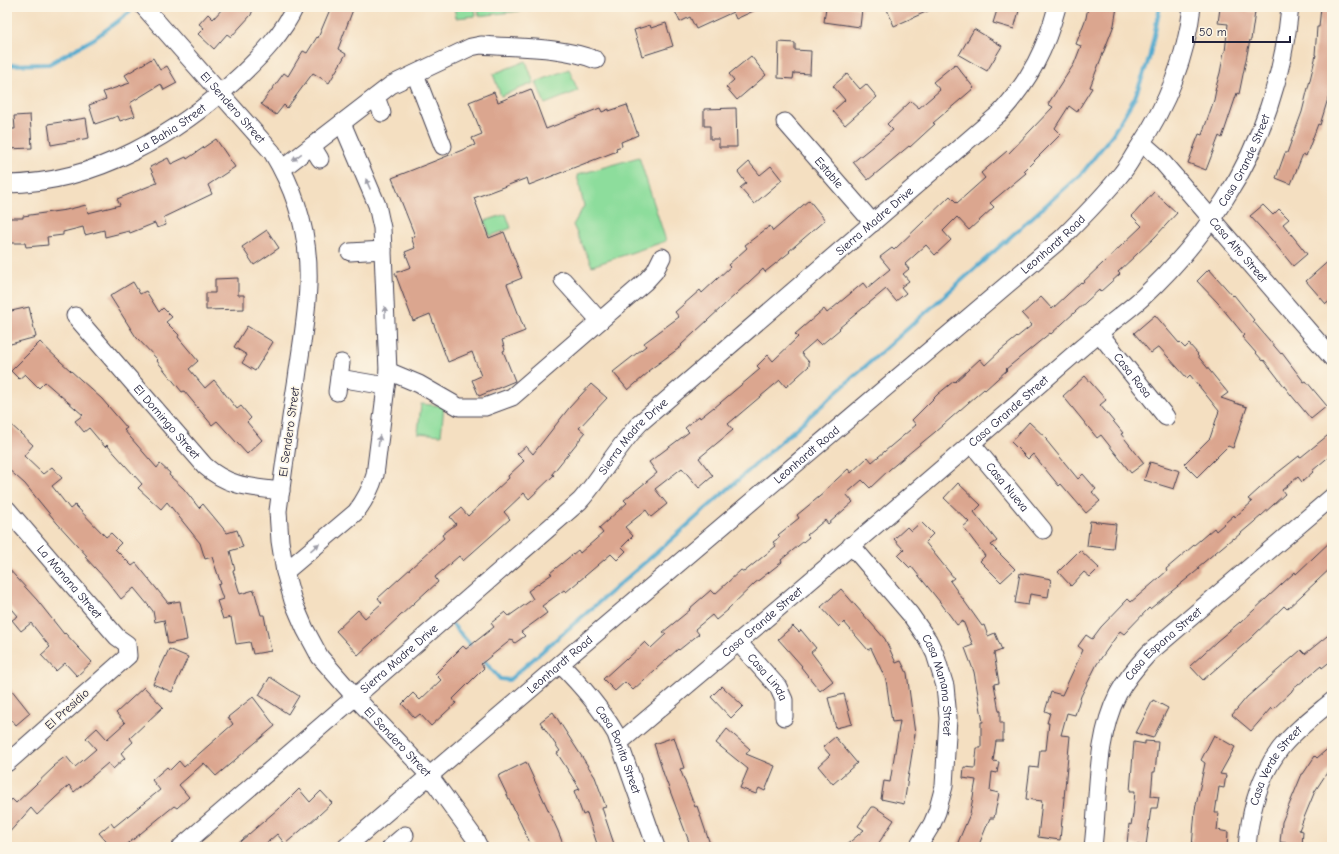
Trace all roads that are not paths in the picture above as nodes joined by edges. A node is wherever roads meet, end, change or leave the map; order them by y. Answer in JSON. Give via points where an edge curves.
{"nodes":[{"id":1,"x":144,"y":7,"type":"edge"},
{"id":2,"x":295,"y":7,"type":"edge"},
{"id":3,"x":1056,"y":7,"type":"edge"},
{"id":4,"x":1192,"y":7,"type":"edge"},
{"id":5,"x":1290,"y":7,"type":"edge"},
{"id":6,"x":596,"y":60,"type":"dead end"},
{"id":7,"x":414,"y":74,"type":"junction"},
{"id":8,"x":221,"y":94,"type":"junction"},
{"id":9,"x":376,"y":97,"type":"junction"},
{"id":10,"x":382,"y":113,"type":"dead end"},
{"id":11,"x":785,"y":122,"type":"dead end"},
{"id":12,"x":342,"y":123,"type":"junction"},
{"id":13,"x":1142,"y":143,"type":"junction"},
{"id":14,"x":443,"y":146,"type":"dead end"},
{"id":15,"x":282,"y":169,"type":"junction"},
{"id":16,"x":7,"y":184,"type":"edge"},
{"id":17,"x":1211,"y":219,"type":"junction"},
{"id":18,"x":873,"y":223,"type":"junction"},
{"id":19,"x":383,"y":250,"type":"junction"},
{"id":20,"x":350,"y":252,"type":"dead end"},
{"id":21,"x":662,"y":258,"type":"dead end"},
{"id":22,"x":563,"y":280,"type":"dead end"},
{"id":23,"x":75,"y":316,"type":"dead end"},
{"id":24,"x":600,"y":321,"type":"junction"},
{"id":25,"x":1099,"y":333,"type":"junction"},
{"id":26,"x":1332,"y":358,"type":"edge"},
{"id":27,"x":339,"y":377,"type":"dead end"},
{"id":28,"x":387,"y":378,"type":"junction"},
{"id":29,"x":1166,"y":417,"type":"dead end"},
{"id":30,"x":971,"y":443,"type":"junction"},
{"id":31,"x":281,"y":491,"type":"junction"},
{"id":32,"x":1332,"y":497,"type":"edge"},
{"id":33,"x":7,"y":509,"type":"edge"},
{"id":34,"x":1043,"y":530,"type":"dead end"},
{"id":35,"x":851,"y":545,"type":"junction"},
{"id":36,"x":285,"y":572,"type":"junction"},
{"id":37,"x":738,"y":642,"type":"junction"},
{"id":38,"x":128,"y":656,"type":"joint"},
{"id":39,"x":560,"y":664,"type":"junction"},
{"id":40,"x":355,"y":697,"type":"junction"},
{"id":41,"x":1332,"y":701,"type":"edge"},
{"id":42,"x":784,"y":717,"type":"dead end"},
{"id":43,"x":620,"y":742,"type":"junction"},
{"id":44,"x":7,"y":763,"type":"edge"},
{"id":45,"x":429,"y":775,"type":"junction"},
{"id":46,"x":405,"y":834,"type":"dead end"},
{"id":47,"x":181,"y":847,"type":"edge"},
{"id":48,"x":346,"y":847,"type":"edge"},
{"id":49,"x":391,"y":847,"type":"edge"},
{"id":50,"x":479,"y":847,"type":"edge"},
{"id":51,"x":656,"y":847,"type":"edge"},
{"id":52,"x":918,"y":847,"type":"edge"},
{"id":53,"x":1093,"y":847,"type":"edge"},
{"id":54,"x":1247,"y":847,"type":"edge"}],
"edges":[{"from":1,"to":8,"type":"street","name":"El Sendero Street"},
{"from":2,"to":8,"type":"street","name":"La Bahia Street","via":[[280,32],[255,62]]},
{"from":3,"to":18,"type":"street","name":"Sierra Madre Drive","via":[[1051,28],[1036,64],[1014,97],[1001,112]]},
{"from":4,"to":13,"type":"street","name":"Leonhardt Road","via":[[1186,43],[1176,76],[1163,108]]},
{"from":5,"to":17,"type":"street","name":"Casa Grande Street","via":[[1277,79],[1265,119],[1246,161]]},
{"from":6,"to":7,"type":"street","via":[[565,51],[480,45]]},
{"from":7,"to":9,"type":"street","via":[[391,85]]},
{"from":7,"to":14,"type":"street"},
{"from":8,"to":15,"type":"street","name":"El Sendero Street","via":[[272,152]]},
{"from":8,"to":16,"type":"street","name":"La Bahia Street","via":[[160,138],[96,168],[62,177]]},
{"from":9,"to":10,"type":"street"},
{"from":9,"to":12,"type":"street"},
{"from":11,"to":18,"type":"street","name":"Estable"},
{"from":12,"to":15,"type":"street","one_way":true,"via":[[316,153]]},
{"from":19,"to":12,"type":"street","one_way":true,"via":[[377,205]]},
{"from":13,"to":17,"type":"street","name":"Casa Alto Street","via":[[1158,156]]},
{"from":13,"to":39,"type":"street","name":"Leonhardt Road","via":[[1123,172],[1062,238]]},
{"from":15,"to":31,"type":"street","name":"El Sendero Street","via":[[297,203],[302,223],[308,285]]},
{"from":17,"to":25,"type":"street","name":"Casa Grande Street","via":[[1176,264],[1142,298]]},
{"from":17,"to":26,"type":"street","name":"Casa Alto Street"},
{"from":18,"to":40,"type":"street","name":"Sierra Madre Drive","via":[[640,423],[617,449],[594,485],[580,501]]},
{"from":19,"to":20,"type":"street"},
{"from":28,"to":19,"type":"street","one_way":true},
{"from":21,"to":24,"type":"street","via":[[645,282]]},
{"from":22,"to":24,"type":"street"},
{"from":23,"to":31,"type":"street","name":"El Domingo Street","via":[[216,476],[239,485]]},
{"from":24,"to":28,"type":"street","via":[[512,397],[485,407],[459,407],[419,384]]},
{"from":25,"to":29,"type":"street","name":"Casa Rosa"},
{"from":25,"to":30,"type":"street","name":"Casa Grande Street"},
{"from":27,"to":28,"type":"street"},
{"from":36,"to":28,"type":"street","one_way":true,"via":[[356,512],[371,489]]},
{"from":30,"to":34,"type":"street","name":"Casa Nueva"},
{"from":30,"to":35,"type":"street","name":"Casa Grande Street"},
{"from":31,"to":36,"type":"street","name":"El Sendero Street","via":[[278,518]]},
{"from":32,"to":53,"type":"street","name":"Casa Espana Street","via":[[1149,654],[1126,680],[1111,708],[1102,740]]},
{"from":33,"to":38,"type":"street","name":"La Manana Street","via":[[117,637],[127,644]]},
{"from":35,"to":37,"type":"street","name":"Casa Grande Street"},
{"from":35,"to":52,"type":"street","name":"Casa Manana Street","via":[[910,614],[928,640],[945,686],[948,718],[942,799],[935,818]]},
{"from":36,"to":40,"type":"street","name":"El Sendero Street","via":[[293,601],[320,657]]},
{"from":37,"to":42,"type":"street","name":"Casa Linda","via":[[778,687],[784,700]]},
{"from":37,"to":43,"type":"street","name":"Casa Grande Street"},
{"from":38,"to":44,"type":"street","name":"El Presidio"},
{"from":39,"to":43,"type":"street","name":"Casa Bonita Street","via":[[582,685],[607,718]]},
{"from":39,"to":45,"type":"street","name":"Leonhardt Road"},
{"from":40,"to":45,"type":"street","name":"El Sendero Street"},
{"from":40,"to":47,"type":"street","name":"Sierra Madre Drive"},
{"from":41,"to":54,"type":"street","name":"Casa Verde Street","via":[[1281,748],[1266,772],[1254,801]]},
{"from":43,"to":51,"type":"street","name":"Casa Bonita Street"},
{"from":45,"to":48,"type":"street","name":"Leonhardt Road"},
{"from":45,"to":50,"type":"street","name":"El Sendero Street"},
{"from":46,"to":49,"type":"street"}]}
